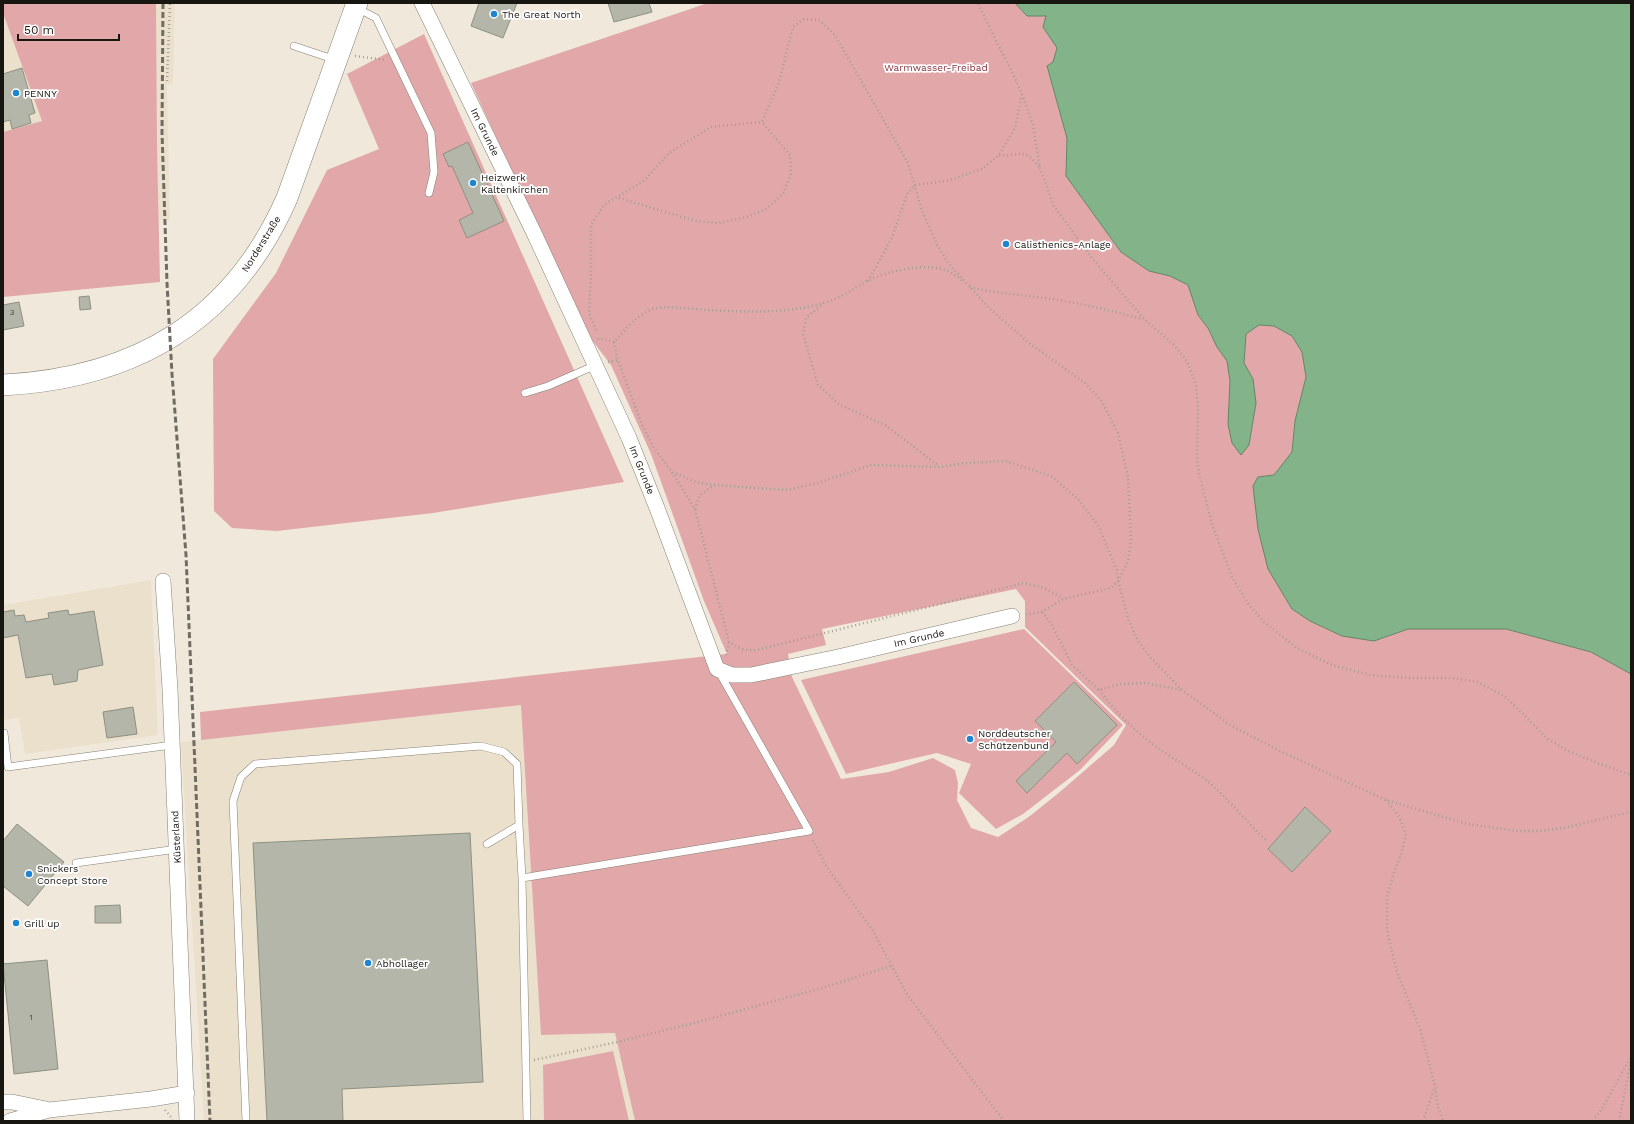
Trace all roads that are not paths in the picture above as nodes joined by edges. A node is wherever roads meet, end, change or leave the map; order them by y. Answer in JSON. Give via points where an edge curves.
{"nodes":[{"id":1,"x":422,"y":3,"type":"edge"},
{"id":2,"x":356,"y":5,"type":"edge"},
{"id":3,"x":294,"y":46,"type":"dead end"},
{"id":4,"x":336,"y":60,"type":"junction"},
{"id":5,"x":429,"y":194,"type":"dead end"},
{"id":6,"x":596,"y":365,"type":"junction"},
{"id":7,"x":3,"y":385,"type":"edge"},
{"id":8,"x":525,"y":393,"type":"dead end"},
{"id":9,"x":163,"y":581,"type":"dead end"},
{"id":10,"x":1012,"y":616,"type":"road end"},
{"id":11,"x":717,"y":669,"type":"junction"},
{"id":12,"x":4,"y":732,"type":"dead end"},
{"id":13,"x":172,"y":745,"type":"junction"},
{"id":14,"x":519,"y":825,"type":"junction"},
{"id":15,"x":487,"y":844,"type":"dead end"},
{"id":16,"x":177,"y":849,"type":"junction"},
{"id":17,"x":76,"y":863,"type":"dead end"},
{"id":18,"x":522,"y":878,"type":"junction"},
{"id":19,"x":187,"y":1093,"type":"junction"},
{"id":20,"x":3,"y":1102,"type":"edge"},
{"id":21,"x":49,"y":1110,"type":"junction"},
{"id":22,"x":10,"y":1121,"type":"edge"},
{"id":23,"x":187,"y":1121,"type":"edge"},
{"id":24,"x":246,"y":1121,"type":"edge"},
{"id":25,"x":527,"y":1121,"type":"edge"}],
"edges":[{"from":1,"to":6,"type":"street","name":"Im Grunde"},
{"from":2,"to":4,"type":"main road","name":"Norderstraße"},
{"from":2,"to":5,"type":"lane","via":[[376,18],[430,133],[434,172]]},
{"from":3,"to":4,"type":"lane"},
{"from":4,"to":7,"type":"main road","name":"Norderstraße","via":[[280,215],[253,261],[216,303],[183,331],[160,345],[117,363],[51,380]]},
{"from":6,"to":8,"type":"lane"},
{"from":6,"to":11,"type":"street","name":"Im Grunde","via":[[658,508]]},
{"from":9,"to":13,"type":"street","name":"Küsterland"},
{"from":10,"to":11,"type":"street","name":"Im Grunde","via":[[751,675],[732,675]]},
{"from":11,"to":18,"type":"lane","via":[[808,831]]},
{"from":12,"to":13,"type":"lane","via":[[8,767]]},
{"from":13,"to":16,"type":"street","name":"Küsterland"},
{"from":14,"to":15,"type":"lane"},
{"from":14,"to":18,"type":"lane"},
{"from":14,"to":24,"type":"lane","via":[[517,764],[504,752],[481,746],[255,764],[241,777],[233,800]]},
{"from":16,"to":17,"type":"lane"},
{"from":16,"to":19,"type":"street","name":"Küsterland"},
{"from":18,"to":25,"type":"lane"},
{"from":19,"to":21,"type":"street","via":[[151,1100]]},
{"from":19,"to":23,"type":"street","name":"Küsterland"},
{"from":20,"to":21,"type":"street"},
{"from":21,"to":22,"type":"street"}]}
